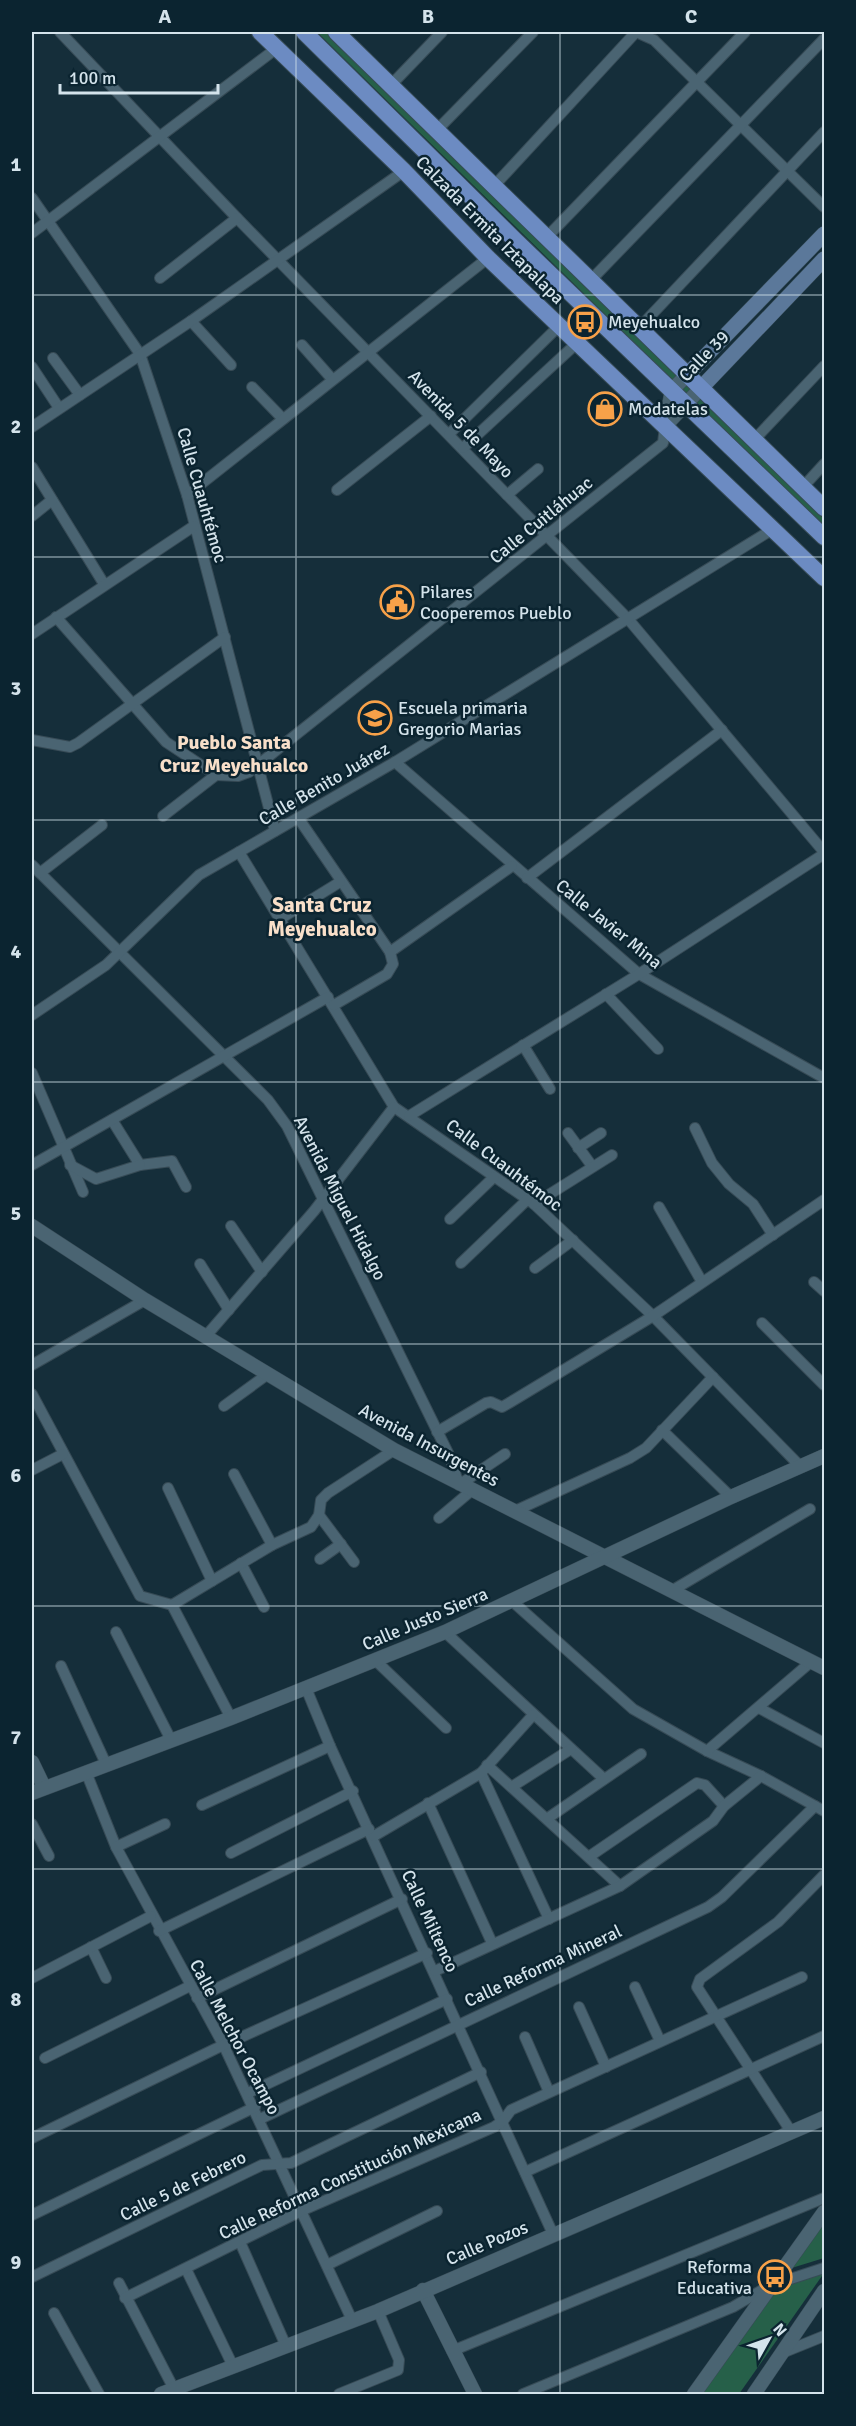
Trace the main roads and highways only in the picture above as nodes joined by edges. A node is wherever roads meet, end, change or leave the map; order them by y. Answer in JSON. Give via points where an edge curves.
{"nodes":[{"id":1,"x":260,"y":32,"type":"edge"},
{"id":2,"x":304,"y":32,"type":"edge"},
{"id":3,"x":343,"y":34,"type":"edge"},
{"id":4,"x":825,"y":234,"type":"edge"},
{"id":5,"x":825,"y":260,"type":"edge"},
{"id":6,"x":687,"y":375,"type":"junction"},
{"id":7,"x":700,"y":388,"type":"junction"},
{"id":8,"x":825,"y":508,"type":"edge"},
{"id":9,"x":825,"y":537,"type":"edge"},
{"id":10,"x":825,"y":578,"type":"edge"}],
"edges":[{"from":1,"to":10,"type":"main road","name":"Calzada Ermita Iztapalapa","via":[[488,258]]},
{"from":2,"to":9,"type":"main road","name":"Calzada Ermita Iztapalapa"},
{"from":3,"to":6,"type":"main road","name":"Calzada Ermita Iztapalapa"},
{"from":4,"to":6,"type":"main road","name":"Calle 39"},
{"from":5,"to":7,"type":"main road","name":"Calle 39"},
{"from":6,"to":7,"type":"main road","name":"Calzada Ermita Iztapalapa"},
{"from":7,"to":8,"type":"main road","name":"Calzada Ermita Iztapalapa"}]}
